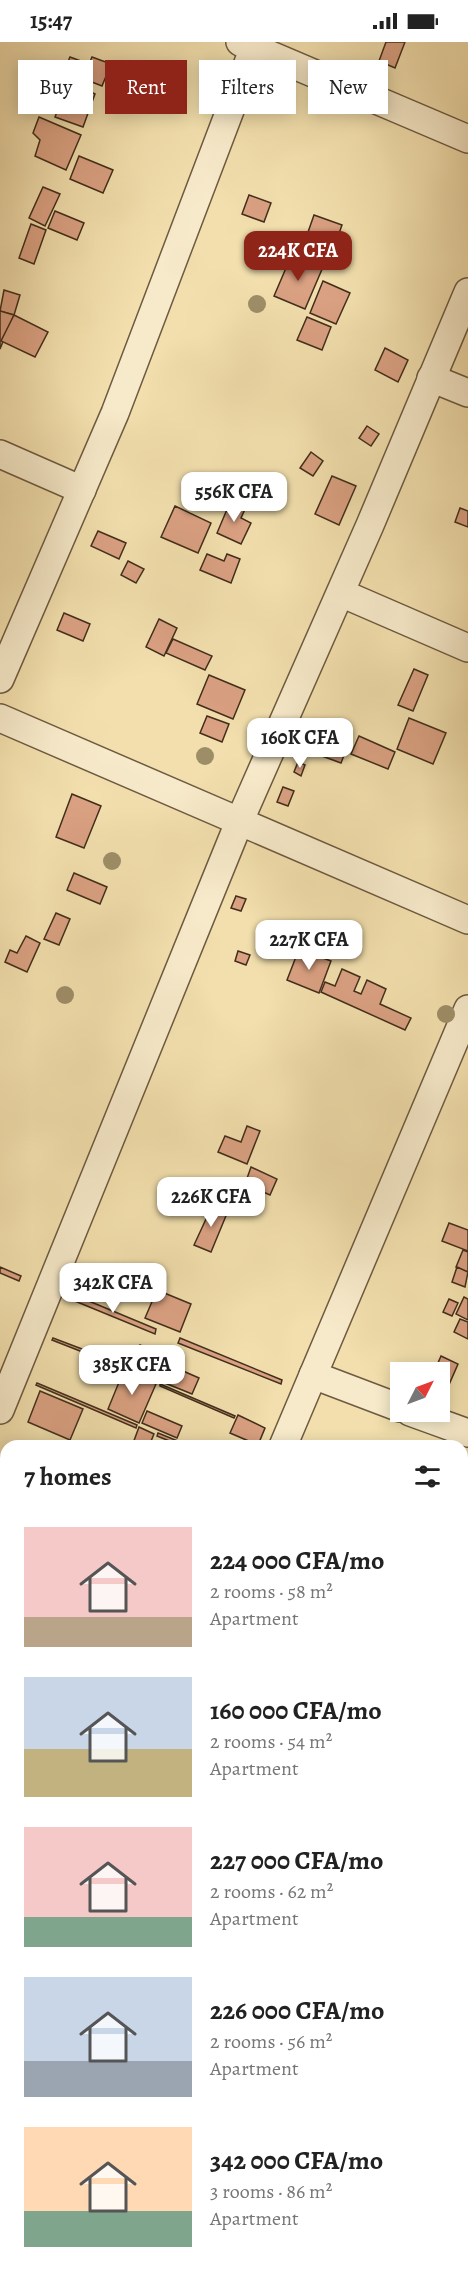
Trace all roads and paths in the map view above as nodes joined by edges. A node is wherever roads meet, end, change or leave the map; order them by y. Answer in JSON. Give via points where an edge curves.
{"nodes":[{"id":1,"x":250,"y":44,"type":"edge"},
{"id":2,"x":468,"y":139,"type":"edge"},
{"id":3,"x":468,"y":292,"type":"edge"},
{"id":4,"x":431,"y":378,"type":"junction"},
{"id":5,"x":468,"y":393,"type":"edge"},
{"id":6,"x":0,"y":454,"type":"edge"},
{"id":7,"x":82,"y":490,"type":"junction"},
{"id":8,"x":341,"y":593,"type":"junction"},
{"id":9,"x":468,"y":648,"type":"edge"},
{"id":10,"x":0,"y":680,"type":"edge"},
{"id":11,"x":0,"y":718,"type":"edge"},
{"id":12,"x":240,"y":820,"type":"junction"},
{"id":13,"x":468,"y":920,"type":"edge"},
{"id":14,"x":468,"y":1009,"type":"edge"},
{"id":15,"x":313,"y":1375,"type":"junction"},
{"id":16,"x":390,"y":1404,"type":"edge"},
{"id":17,"x":0,"y":1410,"type":"edge"},
{"id":18,"x":438,"y":1422,"type":"edge"},
{"id":19,"x":468,"y":1433,"type":"edge"},
{"id":20,"x":286,"y":1440,"type":"edge"}],
"edges":[{"from":1,"to":2,"type":"street"},
{"from":1,"to":7,"type":"street","via":[[115,413]]},
{"from":3,"to":4,"type":"street"},
{"from":4,"to":5,"type":"street"},
{"from":4,"to":8,"type":"street"},
{"from":6,"to":7,"type":"street"},
{"from":7,"to":10,"type":"street"},
{"from":8,"to":9,"type":"street"},
{"from":8,"to":12,"type":"street"},
{"from":11,"to":12,"type":"street"},
{"from":12,"to":13,"type":"street"},
{"from":12,"to":17,"type":"street"},
{"from":14,"to":15,"type":"street"},
{"from":15,"to":16,"type":"street"},
{"from":15,"to":20,"type":"street"},
{"from":18,"to":19,"type":"street"}]}
